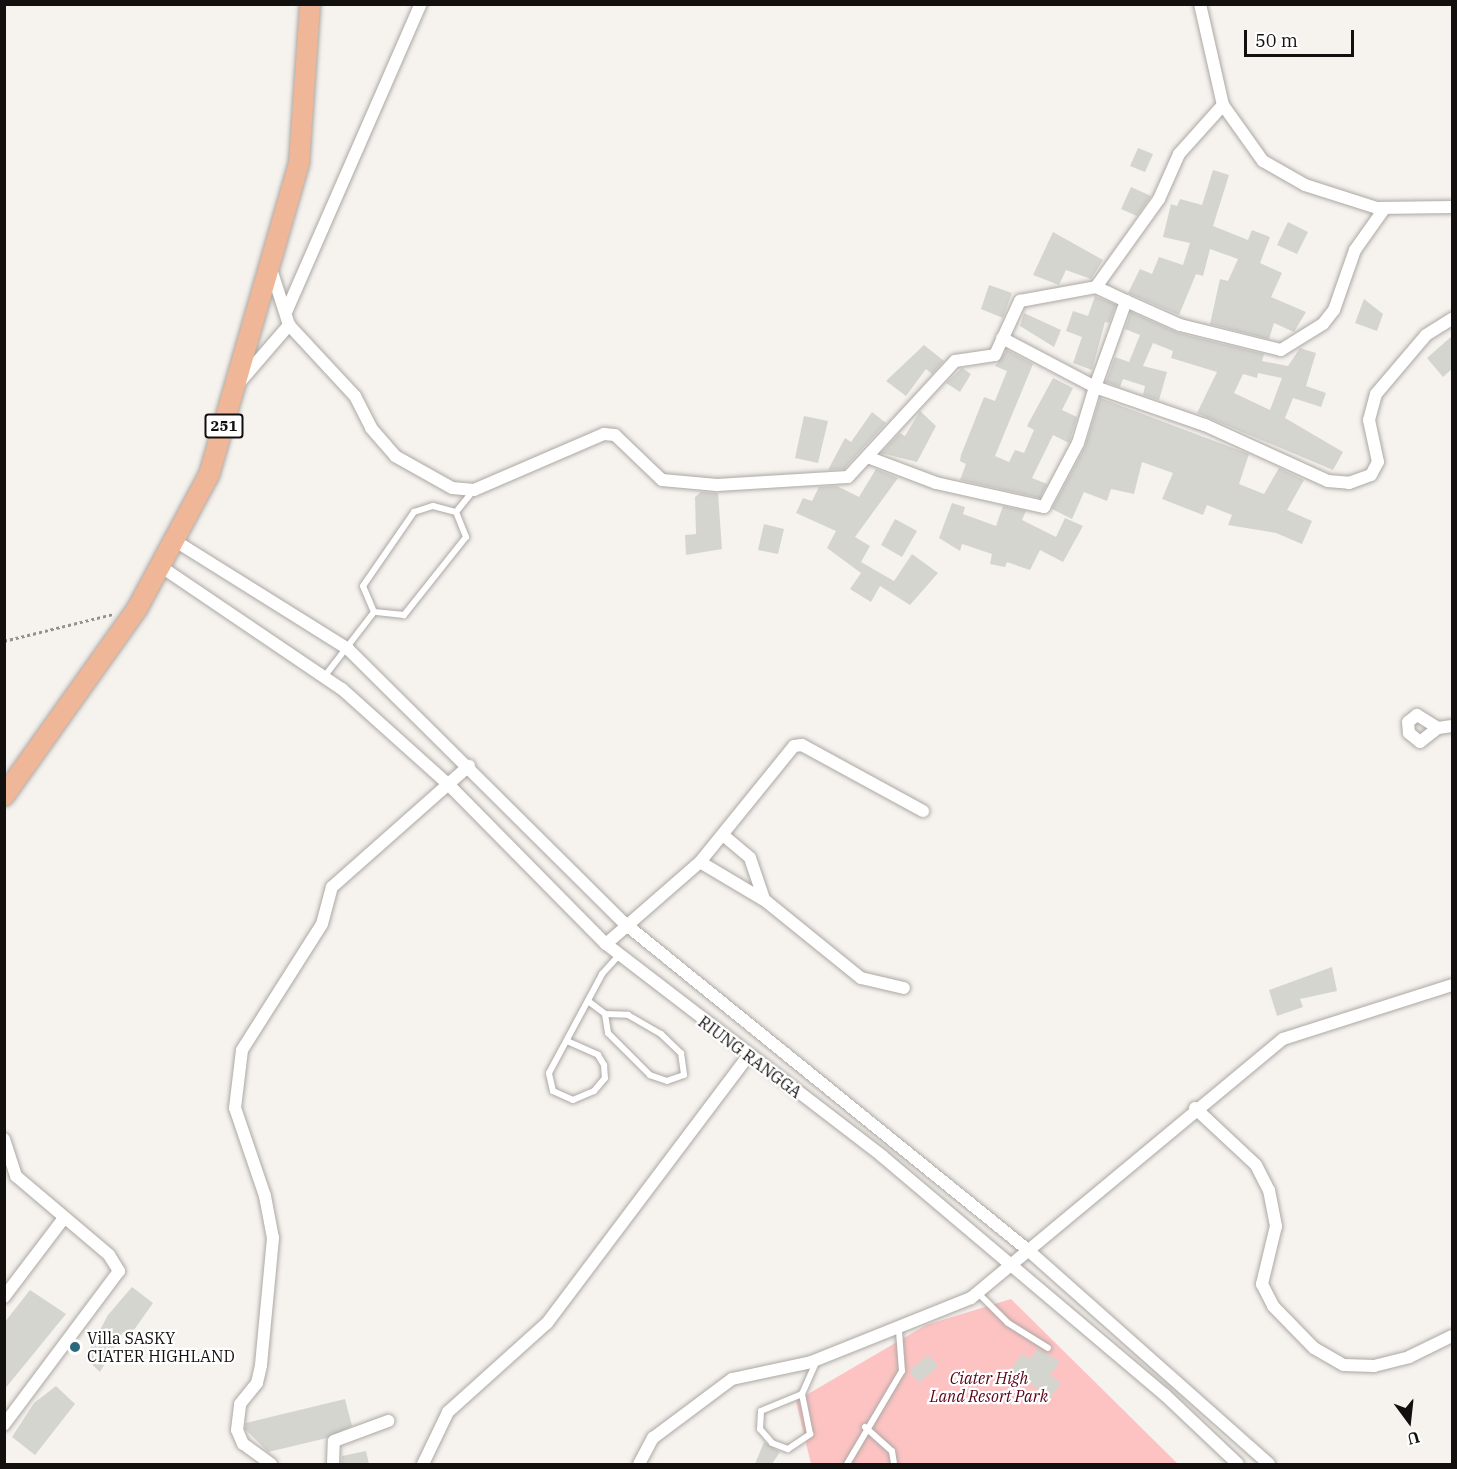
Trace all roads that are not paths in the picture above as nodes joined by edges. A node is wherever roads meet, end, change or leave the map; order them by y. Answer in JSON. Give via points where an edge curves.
{"nodes":[{"id":1,"x":310,"y":4,"type":"edge"},
{"id":2,"x":421,"y":4,"type":"edge"},
{"id":3,"x":1200,"y":4,"type":"edge"},
{"id":4,"x":1223,"y":105,"type":"junction"},
{"id":5,"x":1452,"y":207,"type":"edge"},
{"id":6,"x":1384,"y":208,"type":"junction"},
{"id":7,"x":272,"y":272,"type":"junction"},
{"id":8,"x":1096,"y":287,"type":"junction"},
{"id":9,"x":1126,"y":301,"type":"junction"},
{"id":10,"x":287,"y":310,"type":"junction"},
{"id":11,"x":1452,"y":319,"type":"edge"},
{"id":12,"x":289,"y":325,"type":"junction"},
{"id":13,"x":1002,"y":338,"type":"junction"},
{"id":14,"x":237,"y":385,"type":"junction"},
{"id":15,"x":1095,"y":387,"type":"junction"},
{"id":16,"x":870,"y":458,"type":"junction"},
{"id":17,"x":474,"y":490,"type":"junction"},
{"id":18,"x":456,"y":512,"type":"junction"},
{"id":19,"x":177,"y":542,"type":"junction"},
{"id":20,"x":163,"y":568,"type":"junction"},
{"id":21,"x":374,"y":612,"type":"junction"},
{"id":22,"x":348,"y":649,"type":"junction"},
{"id":23,"x":324,"y":676,"type":"junction"},
{"id":24,"x":1452,"y":726,"type":"edge"},
{"id":25,"x":1438,"y":728,"type":"dead end"},
{"id":26,"x":469,"y":766,"type":"junction"},
{"id":27,"x":450,"y":786,"type":"junction"},
{"id":28,"x":4,"y":796,"type":"edge"},
{"id":29,"x":923,"y":811,"type":"dead end"},
{"id":30,"x":723,"y":835,"type":"junction"},
{"id":31,"x":700,"y":862,"type":"junction"},
{"id":32,"x":766,"y":902,"type":"junction"},
{"id":33,"x":624,"y":923,"type":"junction"},
{"id":34,"x":606,"y":944,"type":"junction"},
{"id":35,"x":619,"y":955,"type":"junction"},
{"id":36,"x":1452,"y":985,"type":"edge"},
{"id":37,"x":904,"y":988,"type":"dead end"},
{"id":38,"x":588,"y":1001,"type":"junction"},
{"id":39,"x":605,"y":1014,"type":"junction"},
{"id":40,"x":567,"y":1041,"type":"junction"},
{"id":41,"x":748,"y":1056,"type":"junction"},
{"id":42,"x":1195,"y":1108,"type":"junction"},
{"id":43,"x":4,"y":1139,"type":"edge"},
{"id":44,"x":8,"y":1169,"type":"edge"},
{"id":45,"x":64,"y":1218,"type":"junction"},
{"id":46,"x":1029,"y":1251,"type":"junction"},
{"id":47,"x":1014,"y":1265,"type":"junction"},
{"id":48,"x":978,"y":1293,"type":"junction"},
{"id":49,"x":4,"y":1297,"type":"edge"},
{"id":50,"x":899,"y":1330,"type":"junction"},
{"id":51,"x":1452,"y":1336,"type":"edge"},
{"id":52,"x":1048,"y":1348,"type":"dead end"},
{"id":53,"x":817,"y":1360,"type":"junction"},
{"id":54,"x":802,"y":1394,"type":"junction"},
{"id":55,"x":388,"y":1421,"type":"dead end"},
{"id":56,"x":4,"y":1425,"type":"edge"},
{"id":57,"x":865,"y":1427,"type":"junction"},
{"id":58,"x":271,"y":1464,"type":"edge"},
{"id":59,"x":333,"y":1464,"type":"edge"},
{"id":60,"x":423,"y":1464,"type":"edge"},
{"id":61,"x":639,"y":1464,"type":"edge"},
{"id":62,"x":847,"y":1464,"type":"edge"},
{"id":63,"x":894,"y":1464,"type":"edge"},
{"id":64,"x":1238,"y":1464,"type":"edge"},
{"id":65,"x":1269,"y":1464,"type":"edge"}],
"edges":[{"from":1,"to":7,"type":"main road","number":"251","via":[[299,163]]},
{"from":2,"to":10,"type":"street"},
{"from":3,"to":4,"type":"street"},
{"from":4,"to":6,"type":"street","via":[[1263,161],[1305,185]]},
{"from":4,"to":8,"type":"street","via":[[1179,154],[1159,199]]},
{"from":5,"to":6,"type":"street"},
{"from":6,"to":9,"type":"street","via":[[1355,250],[1334,310],[1323,324],[1281,350],[1180,325]]},
{"from":7,"to":10,"type":"street"},
{"from":7,"to":14,"type":"main road","number":"251"},
{"from":8,"to":9,"type":"street"},
{"from":8,"to":13,"type":"street","via":[[1025,298]]},
{"from":9,"to":15,"type":"street"},
{"from":10,"to":12,"type":"street"},
{"from":11,"to":15,"type":"street","via":[[1426,335],[1376,394],[1369,420],[1378,462],[1371,475],[1349,483],[1328,481],[1205,425]]},
{"from":12,"to":14,"type":"street"},
{"from":12,"to":17,"type":"street","via":[[355,396],[371,428],[395,456],[452,488]]},
{"from":13,"to":15,"type":"street"},
{"from":13,"to":16,"type":"street","via":[[992,357],[961,359],[949,367]]},
{"from":14,"to":19,"type":"main road","number":"251","via":[[209,475]]},
{"from":15,"to":16,"type":"street","via":[[1077,443],[1040,510],[936,483]]},
{"from":16,"to":17,"type":"street","via":[[848,477],[688,484],[655,476],[621,440],[604,434]]},
{"from":17,"to":18,"type":"lane"},
{"from":18,"to":21,"type":"lane","via":[[466,537],[404,615]]},
{"from":18,"to":21,"type":"lane","via":[[433,506],[414,512],[363,586]]},
{"from":19,"to":20,"type":"main road","number":"251"},
{"from":19,"to":22,"type":"street"},
{"from":20,"to":23,"type":"street","name":"RIUNG RANGGA"},
{"from":20,"to":28,"type":"main road","number":"251"},
{"from":21,"to":22,"type":"lane"},
{"from":22,"to":23,"type":"lane"},
{"from":22,"to":26,"type":"street"},
{"from":23,"to":27,"type":"street","name":"RIUNG RANGGA"},
{"from":24,"to":25,"type":"street"},
{"from":26,"to":27,"type":"street"},
{"from":26,"to":33,"type":"street"},
{"from":27,"to":34,"type":"street","name":"RIUNG RANGGA"},
{"from":27,"to":58,"type":"street","via":[[332,887],[322,924],[242,1050],[235,1108],[265,1196],[273,1238],[261,1365],[257,1383],[240,1404],[237,1431],[243,1444]]},
{"from":29,"to":30,"type":"street","via":[[802,745],[794,746]]},
{"from":30,"to":31,"type":"street"},
{"from":30,"to":32,"type":"street","via":[[750,858]]},
{"from":31,"to":32,"type":"street"},
{"from":31,"to":33,"type":"street"},
{"from":32,"to":37,"type":"street","via":[[861,978]]},
{"from":33,"to":34,"type":"street"},
{"from":33,"to":46,"type":"street"},
{"from":34,"to":35,"type":"street","name":"RIUNG RANGGA"},
{"from":35,"to":38,"type":"lane"},
{"from":35,"to":41,"type":"street","name":"RIUNG RANGGA"},
{"from":36,"to":42,"type":"street","via":[[1282,1039]]},
{"from":38,"to":39,"type":"lane"},
{"from":38,"to":40,"type":"lane"},
{"from":39,"to":39,"type":"lane","via":[[628,1015],[661,1034],[681,1053],[684,1075],[667,1081],[650,1075],[608,1033]]},
{"from":40,"to":40,"type":"lane","via":[[554,1061],[550,1081],[553,1091],[573,1100],[594,1091],[605,1078],[604,1065],[598,1055]]},
{"from":41,"to":47,"type":"street","name":"RIUNG RANGGA","via":[[882,1156]]},
{"from":41,"to":60,"type":"street","via":[[547,1323],[447,1412]]},
{"from":42,"to":46,"type":"street"},
{"from":42,"to":51,"type":"street","via":[[1256,1165],[1269,1190],[1276,1226],[1262,1284],[1273,1306],[1314,1348],[1344,1365],[1374,1366],[1409,1357]]},
{"from":43,"to":44,"type":"street"},
{"from":44,"to":45,"type":"street"},
{"from":45,"to":49,"type":"street"},
{"from":45,"to":56,"type":"street","via":[[118,1264],[117,1278]]},
{"from":46,"to":47,"type":"street"},
{"from":46,"to":65,"type":"street"},
{"from":47,"to":48,"type":"street"},
{"from":47,"to":64,"type":"street","name":"RIUNG RANGGA"},
{"from":48,"to":50,"type":"street"},
{"from":48,"to":52,"type":"lane","via":[[1008,1323]]},
{"from":50,"to":53,"type":"street"},
{"from":50,"to":57,"type":"lane","via":[[902,1371]]},
{"from":53,"to":54,"type":"lane"},
{"from":53,"to":61,"type":"street","via":[[732,1379],[653,1438]]},
{"from":54,"to":54,"type":"lane","via":[[810,1434],[788,1449],[772,1443],[759,1429],[761,1411]]},
{"from":55,"to":59,"type":"street","via":[[334,1441]]},
{"from":57,"to":62,"type":"lane"},
{"from":57,"to":63,"type":"lane","via":[[892,1451]]}]}
